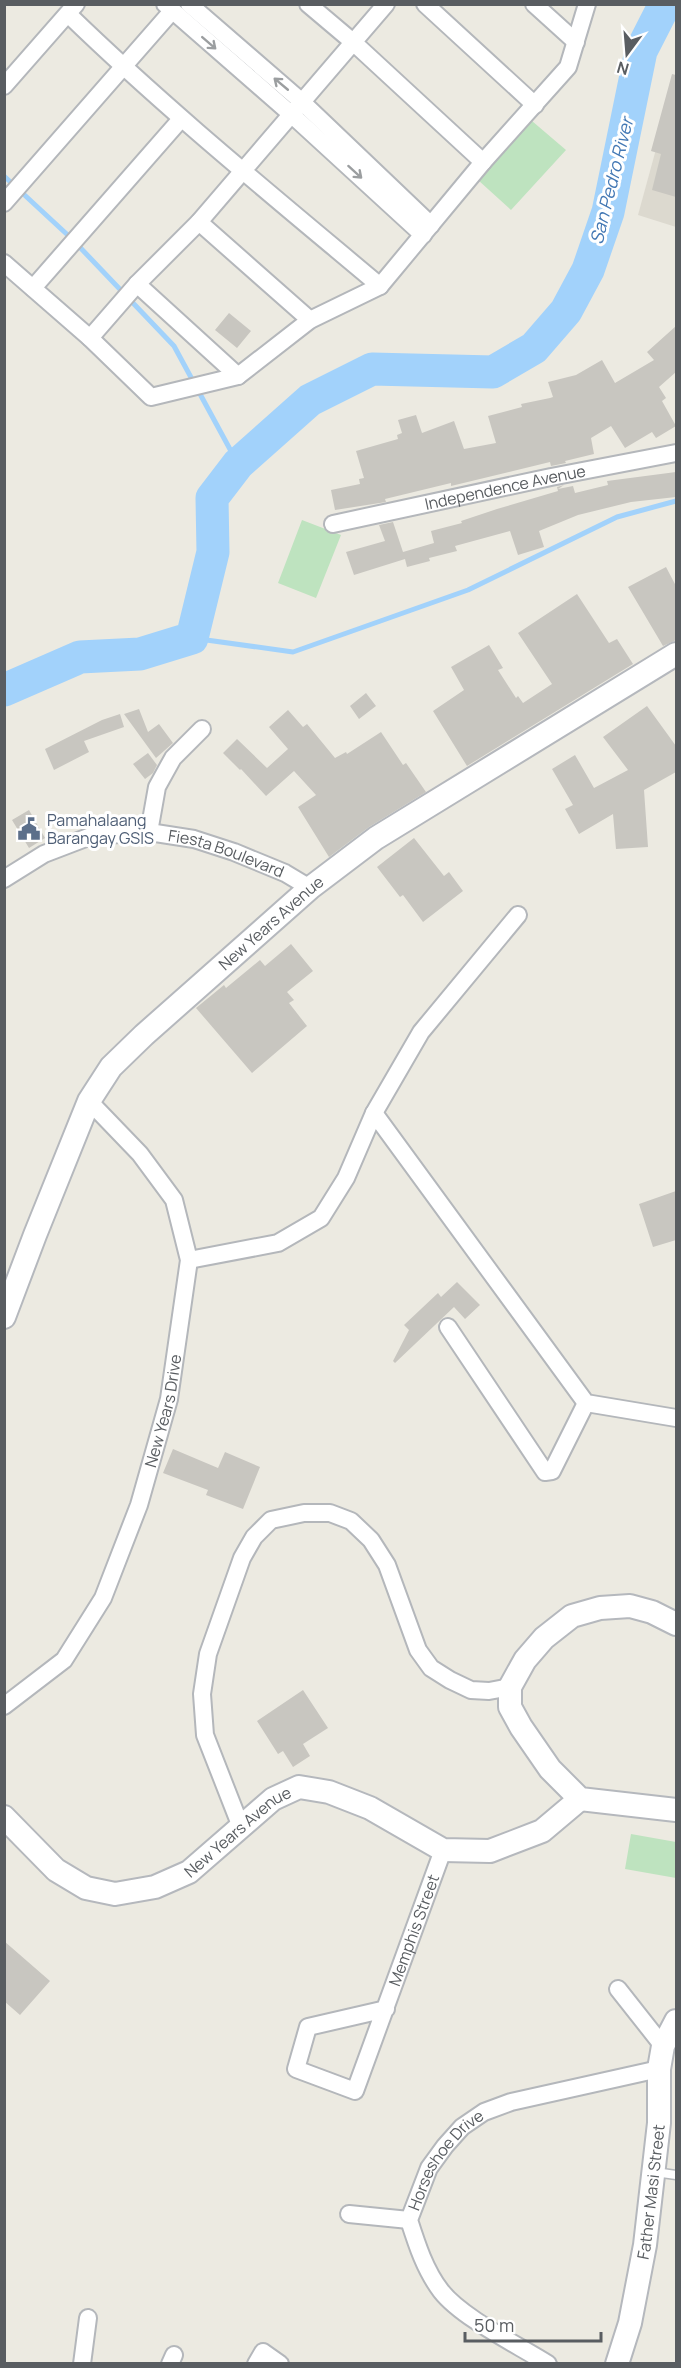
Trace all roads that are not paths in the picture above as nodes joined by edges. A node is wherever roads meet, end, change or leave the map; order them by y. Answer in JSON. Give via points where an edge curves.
{"nodes":[{"id":1,"x":189,"y":4,"type":"edge"},
{"id":2,"x":308,"y":4,"type":"edge"},
{"id":3,"x":386,"y":4,"type":"edge"},
{"id":4,"x":425,"y":4,"type":"edge"},
{"id":5,"x":534,"y":4,"type":"edge"},
{"id":6,"x":587,"y":4,"type":"edge"},
{"id":7,"x":168,"y":8,"type":"edge"},
{"id":8,"x":72,"y":9,"type":"edge"},
{"id":9,"x":353,"y":42,"type":"junction"},
{"id":10,"x":576,"y":42,"type":"junction"},
{"id":11,"x":123,"y":68,"type":"junction"},
{"id":12,"x":4,"y":86,"type":"edge"},
{"id":13,"x":535,"y":105,"type":"junction"},
{"id":14,"x":296,"y":108,"type":"junction"},
{"id":15,"x":182,"y":119,"type":"junction"},
{"id":16,"x":483,"y":162,"type":"junction"},
{"id":17,"x":242,"y":170,"type":"junction"},
{"id":18,"x":4,"y":202,"type":"edge"},
{"id":19,"x":199,"y":222,"type":"junction"},
{"id":20,"x":427,"y":230,"type":"junction"},
{"id":21,"x":4,"y":263,"type":"edge"},
{"id":22,"x":137,"y":284,"type":"junction"},
{"id":23,"x":380,"y":286,"type":"junction"},
{"id":24,"x":33,"y":288,"type":"junction"},
{"id":25,"x":310,"y":320,"type":"junction"},
{"id":26,"x":90,"y":338,"type":"junction"},
{"id":27,"x":238,"y":376,"type":"junction"},
{"id":28,"x":676,"y":453,"type":"edge"},
{"id":29,"x":333,"y":524,"type":"dead end"},
{"id":30,"x":676,"y":654,"type":"edge"},
{"id":31,"x":202,"y":729,"type":"dead end"},
{"id":32,"x":149,"y":832,"type":"junction"},
{"id":33,"x":4,"y":879,"type":"edge"},
{"id":34,"x":310,"y":888,"type":"junction"},
{"id":35,"x":518,"y":915,"type":"dead end"},
{"id":36,"x":89,"y":1101,"type":"junction"},
{"id":37,"x":374,"y":1113,"type":"junction"},
{"id":38,"x":189,"y":1260,"type":"junction"},
{"id":39,"x":4,"y":1317,"type":"edge"},
{"id":40,"x":448,"y":1327,"type":"dead end"},
{"id":41,"x":585,"y":1403,"type":"junction"},
{"id":42,"x":676,"y":1418,"type":"edge"},
{"id":43,"x":676,"y":1624,"type":"edge"},
{"id":44,"x":510,"y":1687,"type":"junction"},
{"id":45,"x":4,"y":1706,"type":"edge"},
{"id":46,"x":580,"y":1799,"type":"junction"},
{"id":47,"x":676,"y":1810,"type":"edge"},
{"id":48,"x":4,"y":1817,"type":"edge"},
{"id":49,"x":241,"y":1827,"type":"junction"},
{"id":50,"x":443,"y":1850,"type":"junction"},
{"id":51,"x":618,"y":1989,"type":"dead end"},
{"id":52,"x":386,"y":2009,"type":"junction"},
{"id":53,"x":676,"y":2021,"type":"edge"},
{"id":54,"x":663,"y":2046,"type":"junction"},
{"id":55,"x":659,"y":2069,"type":"junction"},
{"id":56,"x":666,"y":2174,"type":"edge"},
{"id":57,"x":349,"y":2214,"type":"dead end"},
{"id":58,"x":409,"y":2220,"type":"junction"},
{"id":59,"x":88,"y":2318,"type":"dead end"},
{"id":60,"x":82,"y":2364,"type":"edge"},
{"id":61,"x":256,"y":2364,"type":"edge"},
{"id":62,"x":280,"y":2364,"type":"edge"},
{"id":63,"x":548,"y":2364,"type":"edge"},
{"id":64,"x":617,"y":2364,"type":"edge"}],
"edges":[{"from":14,"to":1,"type":"street","one_way":true},
{"from":2,"to":9,"type":"street"},
{"from":3,"to":9,"type":"street"},
{"from":4,"to":13,"type":"street"},
{"from":5,"to":10,"type":"street"},
{"from":6,"to":10,"type":"street"},
{"from":7,"to":11,"type":"street"},
{"from":7,"to":14,"type":"street","one_way":true},
{"from":8,"to":11,"type":"street"},
{"from":8,"to":12,"type":"street"},
{"from":9,"to":14,"type":"street"},
{"from":9,"to":16,"type":"street"},
{"from":10,"to":13,"type":"street","via":[[568,67]]},
{"from":11,"to":15,"type":"street"},
{"from":11,"to":18,"type":"street"},
{"from":13,"to":16,"type":"street"},
{"from":14,"to":17,"type":"street"},
{"from":14,"to":20,"type":"street"},
{"from":15,"to":17,"type":"street"},
{"from":15,"to":24,"type":"street"},
{"from":16,"to":20,"type":"street"},
{"from":17,"to":19,"type":"street"},
{"from":17,"to":23,"type":"street"},
{"from":19,"to":22,"type":"street"},
{"from":19,"to":25,"type":"street"},
{"from":20,"to":23,"type":"street"},
{"from":21,"to":24,"type":"street"},
{"from":22,"to":26,"type":"street"},
{"from":22,"to":27,"type":"street"},
{"from":23,"to":25,"type":"street"},
{"from":24,"to":26,"type":"street"},
{"from":25,"to":27,"type":"street"},
{"from":26,"to":27,"type":"street","via":[[151,397]]},
{"from":28,"to":29,"type":"street","name":"Independence Avenue"},
{"from":30,"to":34,"type":"street","name":"New Years Avenue","via":[[376,838]]},
{"from":31,"to":32,"type":"street","via":[[173,758],[157,787]]},
{"from":32,"to":33,"type":"street","name":"Fiesta Boulevard","via":[[91,836],[44,854]]},
{"from":32,"to":34,"type":"street","name":"Fiesta Boulevard","via":[[234,852]]},
{"from":34,"to":36,"type":"street","name":"New Years Avenue","via":[[144,1035],[111,1068]]},
{"from":35,"to":37,"type":"street","via":[[421,1032]]},
{"from":36,"to":38,"type":"street","name":"New Years Drive","via":[[140,1154],[174,1200]]},
{"from":36,"to":39,"type":"street","name":"New Years Avenue"},
{"from":37,"to":38,"type":"street","via":[[345,1178],[321,1218],[278,1243]]},
{"from":37,"to":41,"type":"street"},
{"from":38,"to":45,"type":"street","name":"New Years Drive","via":[[169,1399],[139,1505],[103,1598],[64,1660]]},
{"from":40,"to":41,"type":"street","via":[[545,1472],[552,1472]]},
{"from":41,"to":42,"type":"street"},
{"from":43,"to":44,"type":"street","via":[[630,1606],[600,1608],[572,1616],[544,1638],[525,1660]]},
{"from":44,"to":46,"type":"street","via":[[510,1707],[521,1727],[550,1769]]},
{"from":44,"to":49,"type":"street","via":[[471,1690],[431,1668],[418,1650],[387,1565],[371,1540],[351,1521],[330,1513],[304,1513],[271,1520],[254,1537],[242,1558],[208,1654],[202,1694],[205,1735]]},
{"from":46,"to":47,"type":"street"},
{"from":46,"to":50,"type":"street","name":"New Years Avenue","via":[[542,1831],[490,1851]]},
{"from":48,"to":49,"type":"street","name":"New Years Avenue","via":[[56,1870],[86,1888],[115,1894],[155,1887],[189,1872]]},
{"from":49,"to":50,"type":"street","name":"New Years Avenue","via":[[273,1799],[299,1787],[329,1792],[370,1808]]},
{"from":50,"to":52,"type":"street","name":"Memphis Street"},
{"from":51,"to":54,"type":"street"},
{"from":52,"to":52,"type":"street","name":"Memphis Street","via":[[354,2091],[296,2069],[308,2027]]},
{"from":53,"to":54,"type":"street","name":"Father Masi Street"},
{"from":54,"to":55,"type":"street","name":"Father Masi Street"},
{"from":55,"to":56,"type":"street","name":"Father Masi Street","via":[[659,2124]]},
{"from":55,"to":58,"type":"street","name":"Horseshoe Drive","via":[[511,2102],[484,2112],[444,2146],[429,2168]]},
{"from":56,"to":64,"type":"street","name":"Father Masi Street"},
{"from":57,"to":58,"type":"street"},
{"from":58,"to":63,"type":"street","name":"Horseshoe Drive","via":[[423,2261],[442,2292],[468,2315]]},
{"from":59,"to":60,"type":"street"},
{"from":61,"to":62,"type":"street","via":[[263,2352]]}]}
